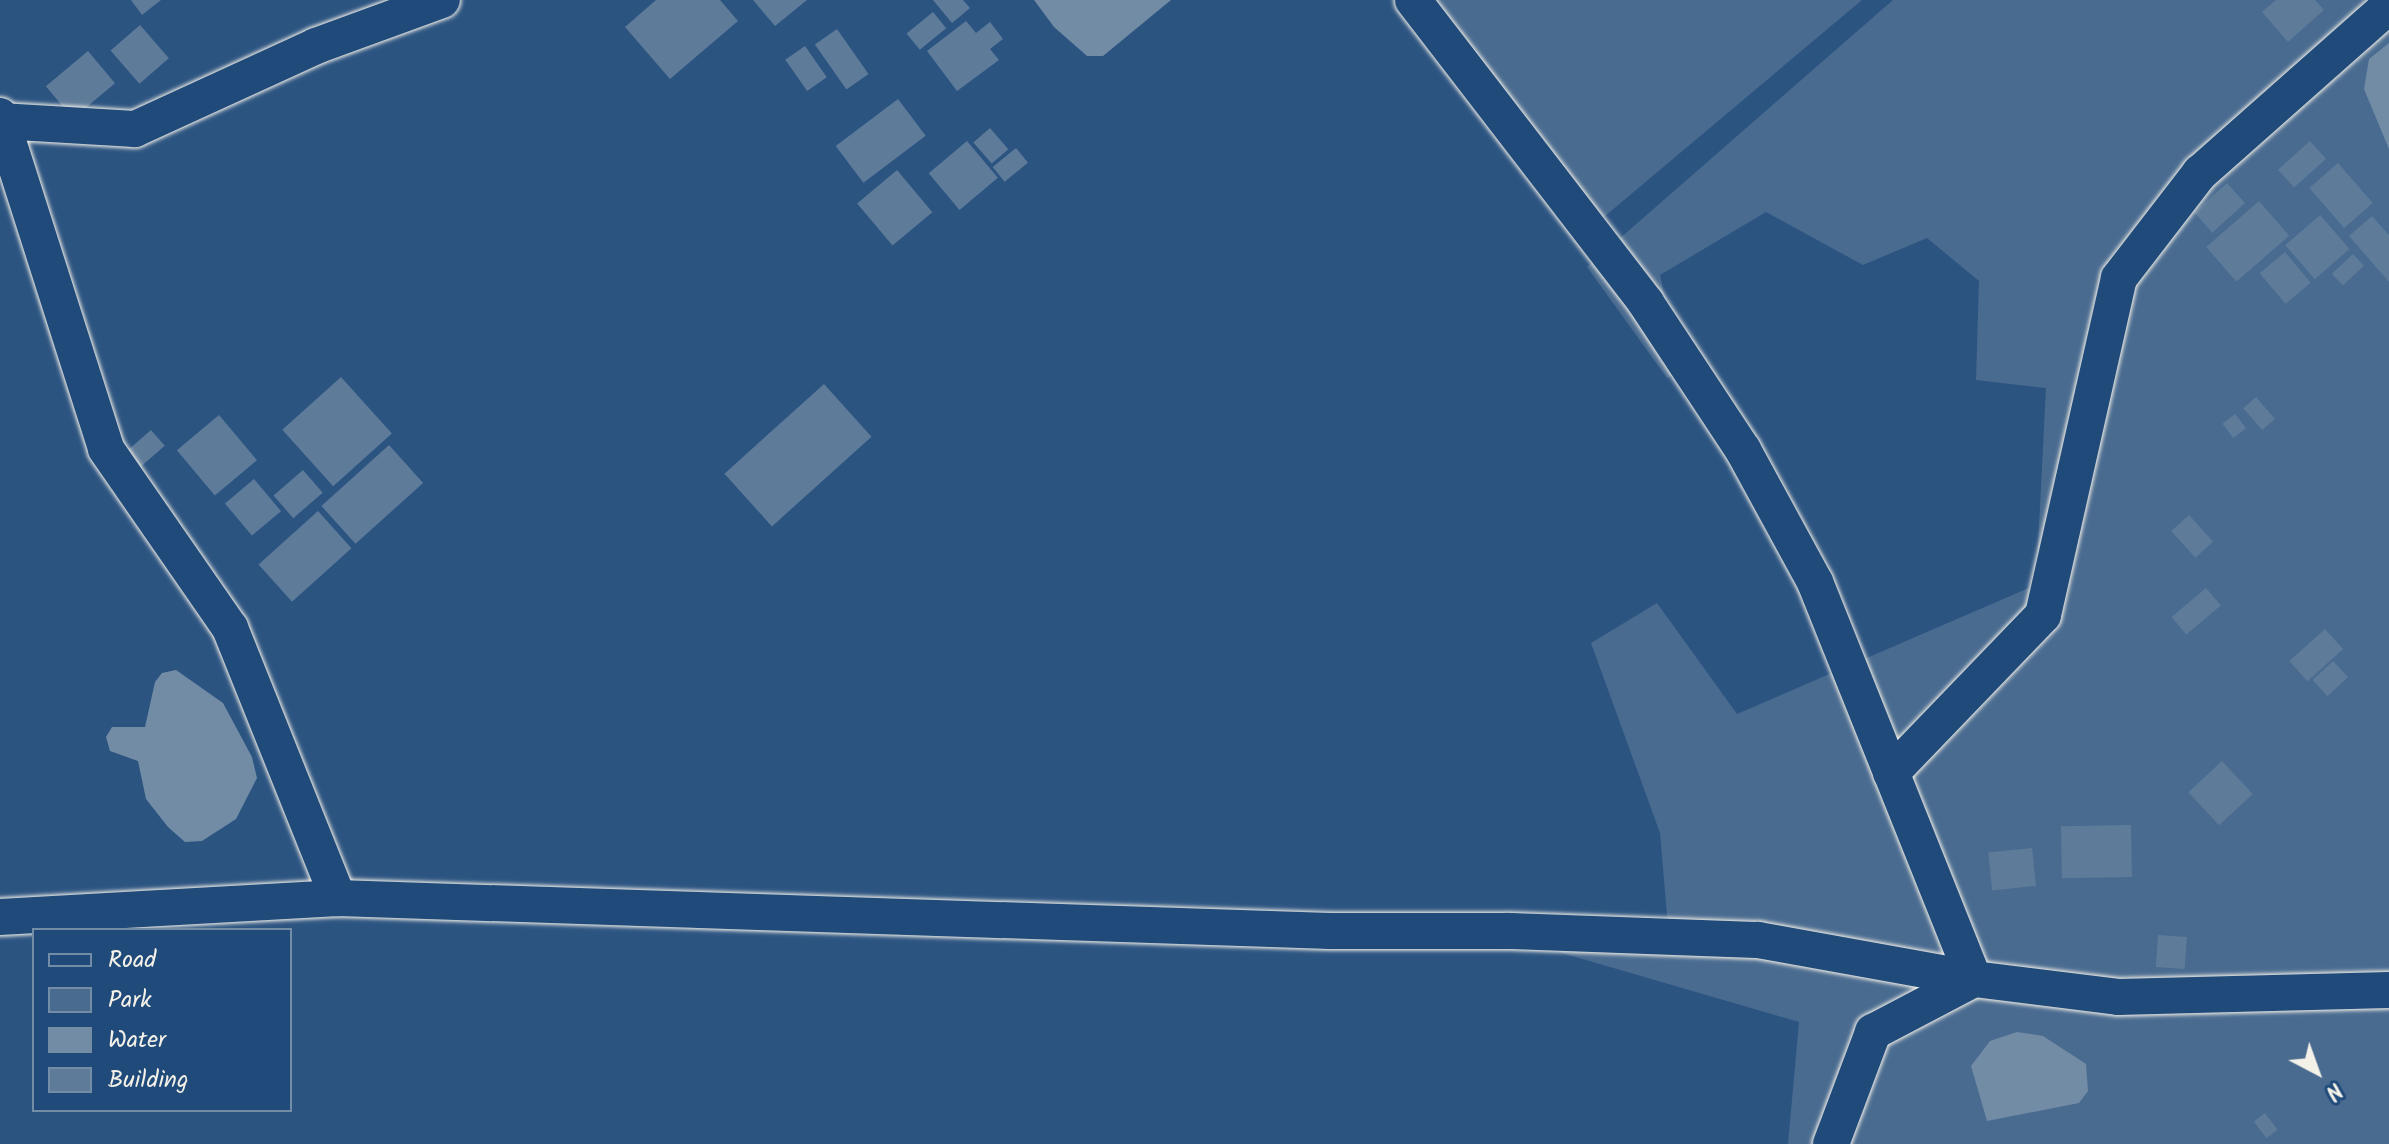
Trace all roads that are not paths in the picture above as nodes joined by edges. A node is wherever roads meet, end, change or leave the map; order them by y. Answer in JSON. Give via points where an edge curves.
{"nodes":[{"id":1,"x":442,"y":0,"type":"edge"},
{"id":2,"x":1413,"y":0,"type":"edge"},
{"id":3,"x":2389,"y":6,"type":"edge"},
{"id":4,"x":0,"y":119,"type":"edge"},
{"id":5,"x":1891,"y":773,"type":"junction"},
{"id":6,"x":338,"y":898,"type":"junction"},
{"id":7,"x":0,"y":917,"type":"edge"},
{"id":8,"x":1974,"y":979,"type":"junction"},
{"id":9,"x":2389,"y":990,"type":"edge"},
{"id":10,"x":1831,"y":1144,"type":"edge"}],
"edges":[{"from":1,"to":4,"type":"street","via":[[316,46],[135,129]]},
{"from":2,"to":5,"type":"street","via":[[1646,303],[1743,450],[1815,582]]},
{"from":3,"to":5,"type":"street","via":[[2200,173],[2119,278],[2043,615]]},
{"from":4,"to":6,"type":"street","via":[[106,449],[230,628]]},
{"from":5,"to":8,"type":"street"},
{"from":6,"to":7,"type":"street"},
{"from":6,"to":8,"type":"street","via":[[1758,940]]},
{"from":8,"to":9,"type":"street","via":[[2118,997]]},
{"from":8,"to":10,"type":"street","via":[[1873,1032]]}]}
